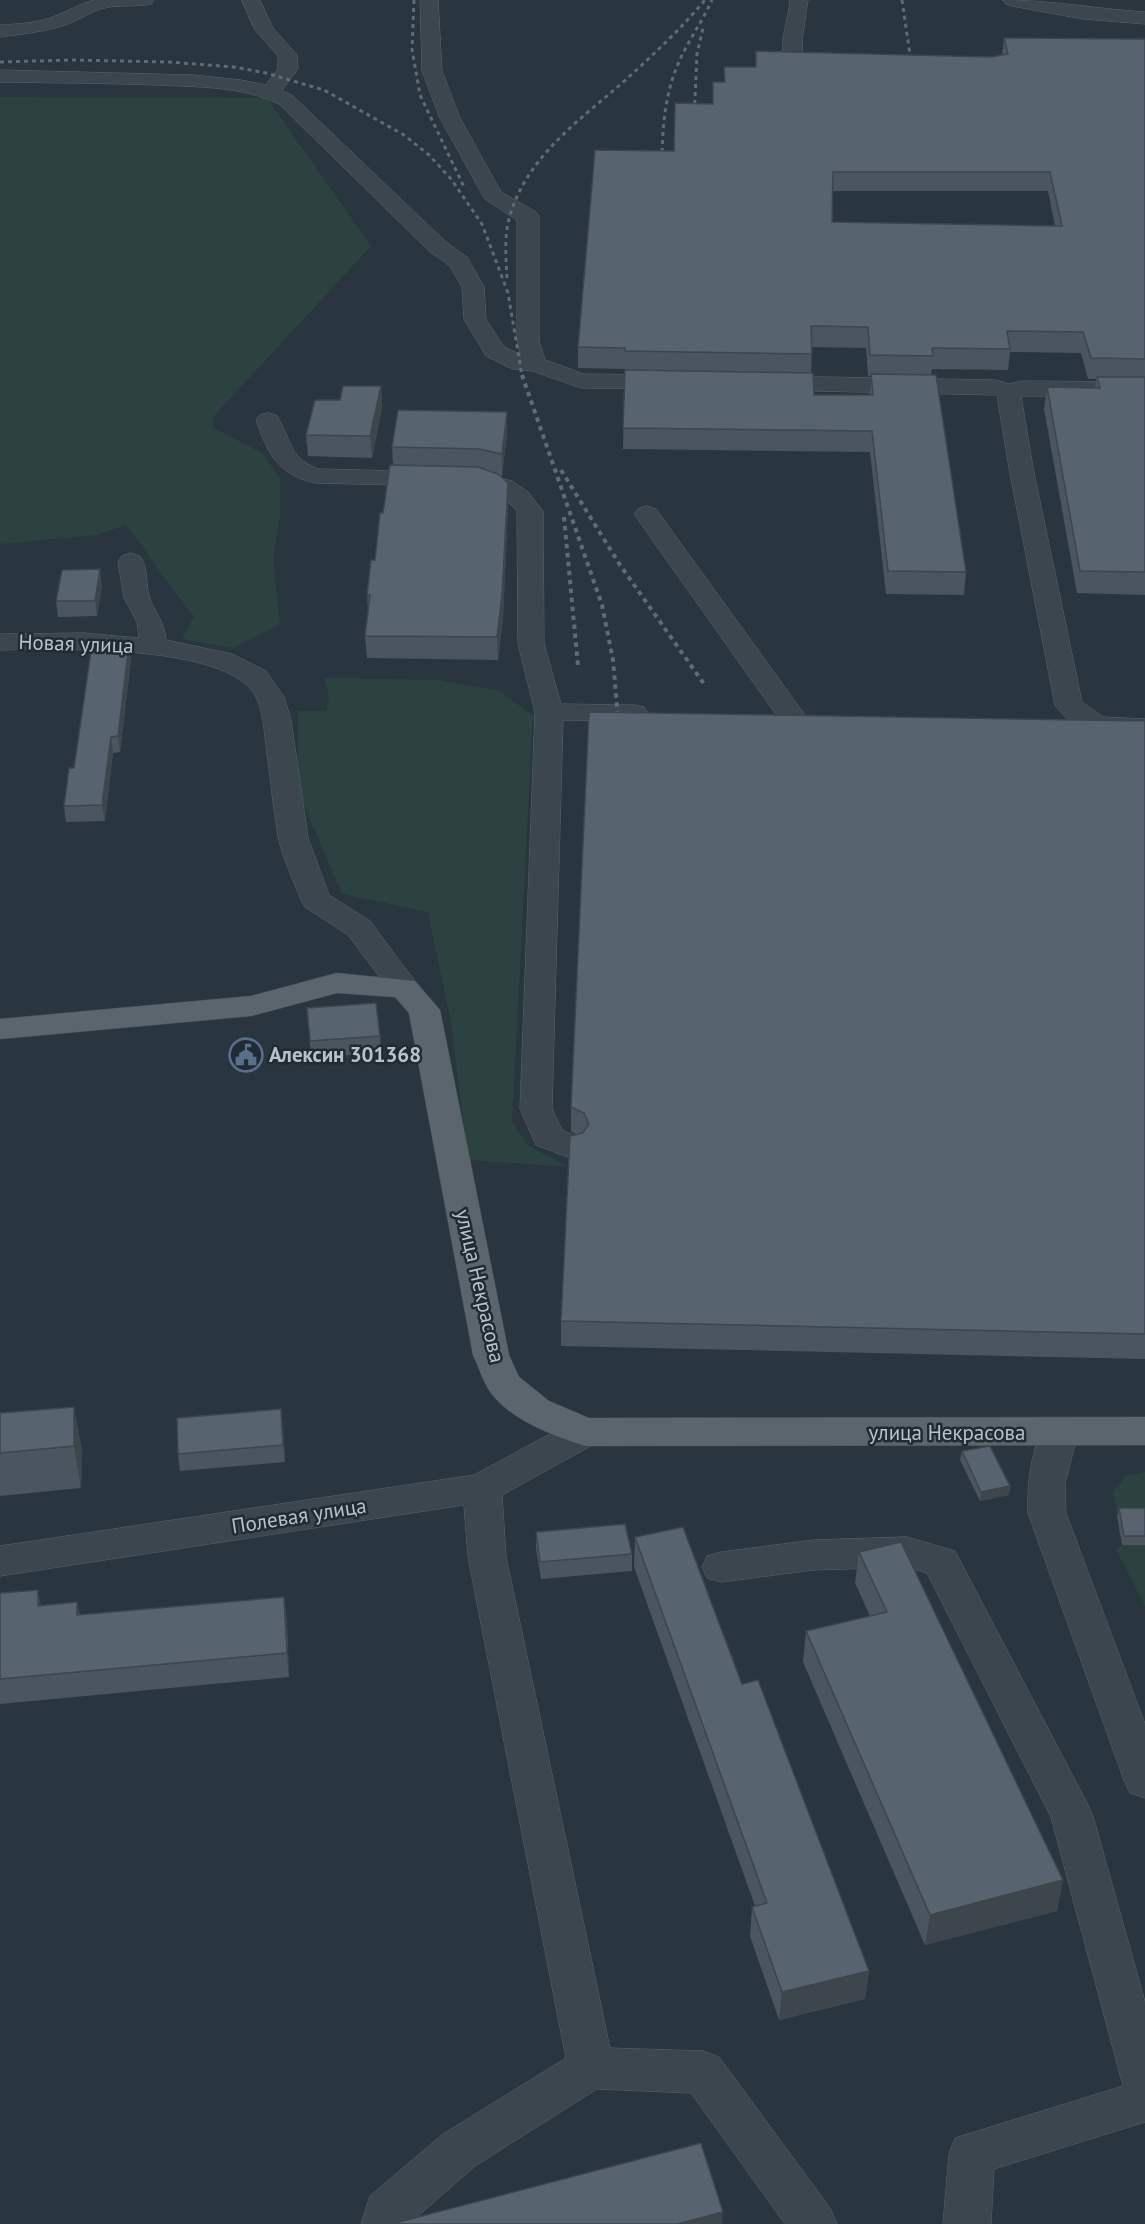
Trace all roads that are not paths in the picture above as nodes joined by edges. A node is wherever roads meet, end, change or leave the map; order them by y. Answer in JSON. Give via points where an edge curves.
{"nodes":[{"id":1,"x":144,"y":0,"type":"edge"},
{"id":2,"x":251,"y":0,"type":"edge"},
{"id":3,"x":799,"y":0,"type":"edge"},
{"id":4,"x":1012,"y":0,"type":"edge"},
{"id":5,"x":431,"y":1,"type":"edge"},
{"id":6,"x":1145,"y":18,"type":"edge"},
{"id":7,"x":0,"y":31,"type":"edge"},
{"id":8,"x":846,"y":66,"type":"edge"},
{"id":9,"x":0,"y":76,"type":"edge"},
{"id":10,"x":272,"y":92,"type":"junction"},
{"id":11,"x":535,"y":364,"type":"junction"},
{"id":12,"x":687,"y":382,"type":"edge"},
{"id":13,"x":747,"y":383,"type":"edge"},
{"id":14,"x":1145,"y":389,"type":"edge"},
{"id":15,"x":1008,"y":391,"type":"junction"},
{"id":16,"x":268,"y":420,"type":"dead end"},
{"id":17,"x":647,"y":514,"type":"dead end"},
{"id":18,"x":131,"y":561,"type":"dead end"},
{"id":19,"x":0,"y":642,"type":"edge"},
{"id":20,"x":153,"y":647,"type":"junction"},
{"id":21,"x":549,"y":712,"type":"junction"},
{"id":22,"x":664,"y":714,"type":"edge"},
{"id":23,"x":757,"y":716,"type":"edge"},
{"id":24,"x":1048,"y":724,"type":"edge"},
{"id":25,"x":1096,"y":725,"type":"junction"},
{"id":26,"x":1145,"y":727,"type":"edge"},
{"id":27,"x":404,"y":988,"type":"junction"},
{"id":28,"x":0,"y":1029,"type":"edge"},
{"id":29,"x":570,"y":1147,"type":"edge"},
{"id":30,"x":585,"y":1431,"type":"junction"},
{"id":31,"x":1145,"y":1431,"type":"edge"},
{"id":32,"x":1059,"y":1432,"type":"junction"},
{"id":33,"x":482,"y":1488,"type":"junction"},
{"id":34,"x":0,"y":1561,"type":"edge"},
{"id":35,"x":721,"y":1567,"type":"dead end"},
{"id":36,"x":1145,"y":1780,"type":"edge"},
{"id":37,"x":591,"y":2068,"type":"junction"},
{"id":38,"x":1145,"y":2084,"type":"edge"},
{"id":39,"x":1145,"y":2101,"type":"edge"},
{"id":40,"x":385,"y":2224,"type":"edge"},
{"id":41,"x":813,"y":2224,"type":"edge"},
{"id":42,"x":967,"y":2224,"type":"edge"}],
"edges":[{"from":1,"to":7,"type":"street","via":[[108,2],[39,27]]},
{"from":2,"to":10,"type":"street","via":[[270,39],[287,55],[288,69]]},
{"from":3,"to":8,"type":"street","via":[[791,52],[795,64]]},
{"from":4,"to":6,"type":"street","via":[[1083,13]]},
{"from":5,"to":11,"type":"street","via":[[432,71],[450,118],[493,196],[528,217],[528,341]]},
{"from":9,"to":10,"type":"street","via":[[170,80]]},
{"from":10,"to":11,"type":"street","via":[[286,100],[438,247],[459,262],[473,287],[475,319],[494,351],[520,364]]},
{"from":11,"to":12,"type":"street","via":[[581,381]]},
{"from":13,"to":15,"type":"street","via":[[996,387]]},
{"from":14,"to":15,"type":"street"},
{"from":15,"to":25,"type":"street","via":[[1070,705]]},
{"from":16,"to":21,"type":"street","via":[[283,459],[301,472],[315,476],[479,480],[518,495],[530,511],[531,644]]},
{"from":17,"to":23,"type":"street","via":[[804,717]]},
{"from":18,"to":20,"type":"street","via":[[137,598],[150,622]]},
{"from":19,"to":20,"type":"street","name":"Новая улица","via":[[84,641]]},
{"from":20,"to":27,"type":"street","name":"Новая улица","via":[[222,660],[256,676],[270,697],[277,720],[293,838],[315,900],[359,928]]},
{"from":21,"to":22,"type":"street"},
{"from":21,"to":29,"type":"street","via":[[537,1109],[548,1137]]},
{"from":24,"to":25,"type":"street"},
{"from":25,"to":26,"type":"street"},
{"from":27,"to":28,"type":"main road","via":[[337,983],[251,1006]]},
{"from":27,"to":30,"type":"main road","name":"улица Некрасова","via":[[424,1010],[491,1355],[505,1385],[536,1411]]},
{"from":30,"to":32,"type":"main road","name":"улица Некрасова"},
{"from":30,"to":33,"type":"street","name":"Полевая улица"},
{"from":31,"to":32,"type":"main road","name":"улица Некрасова"},
{"from":32,"to":36,"type":"street","via":[[1046,1484],[1047,1513]]},
{"from":33,"to":34,"type":"street","name":"Полевая улица"},
{"from":33,"to":37,"type":"street","via":[[486,1557]]},
{"from":35,"to":38,"type":"street","via":[[814,1555],[907,1552],[941,1562],[1072,1816]]},
{"from":37,"to":40,"type":"street","via":[[459,2150],[387,2212]]},
{"from":37,"to":41,"type":"street","via":[[703,2072]]},
{"from":39,"to":42,"type":"street","via":[[972,2154]]}]}
